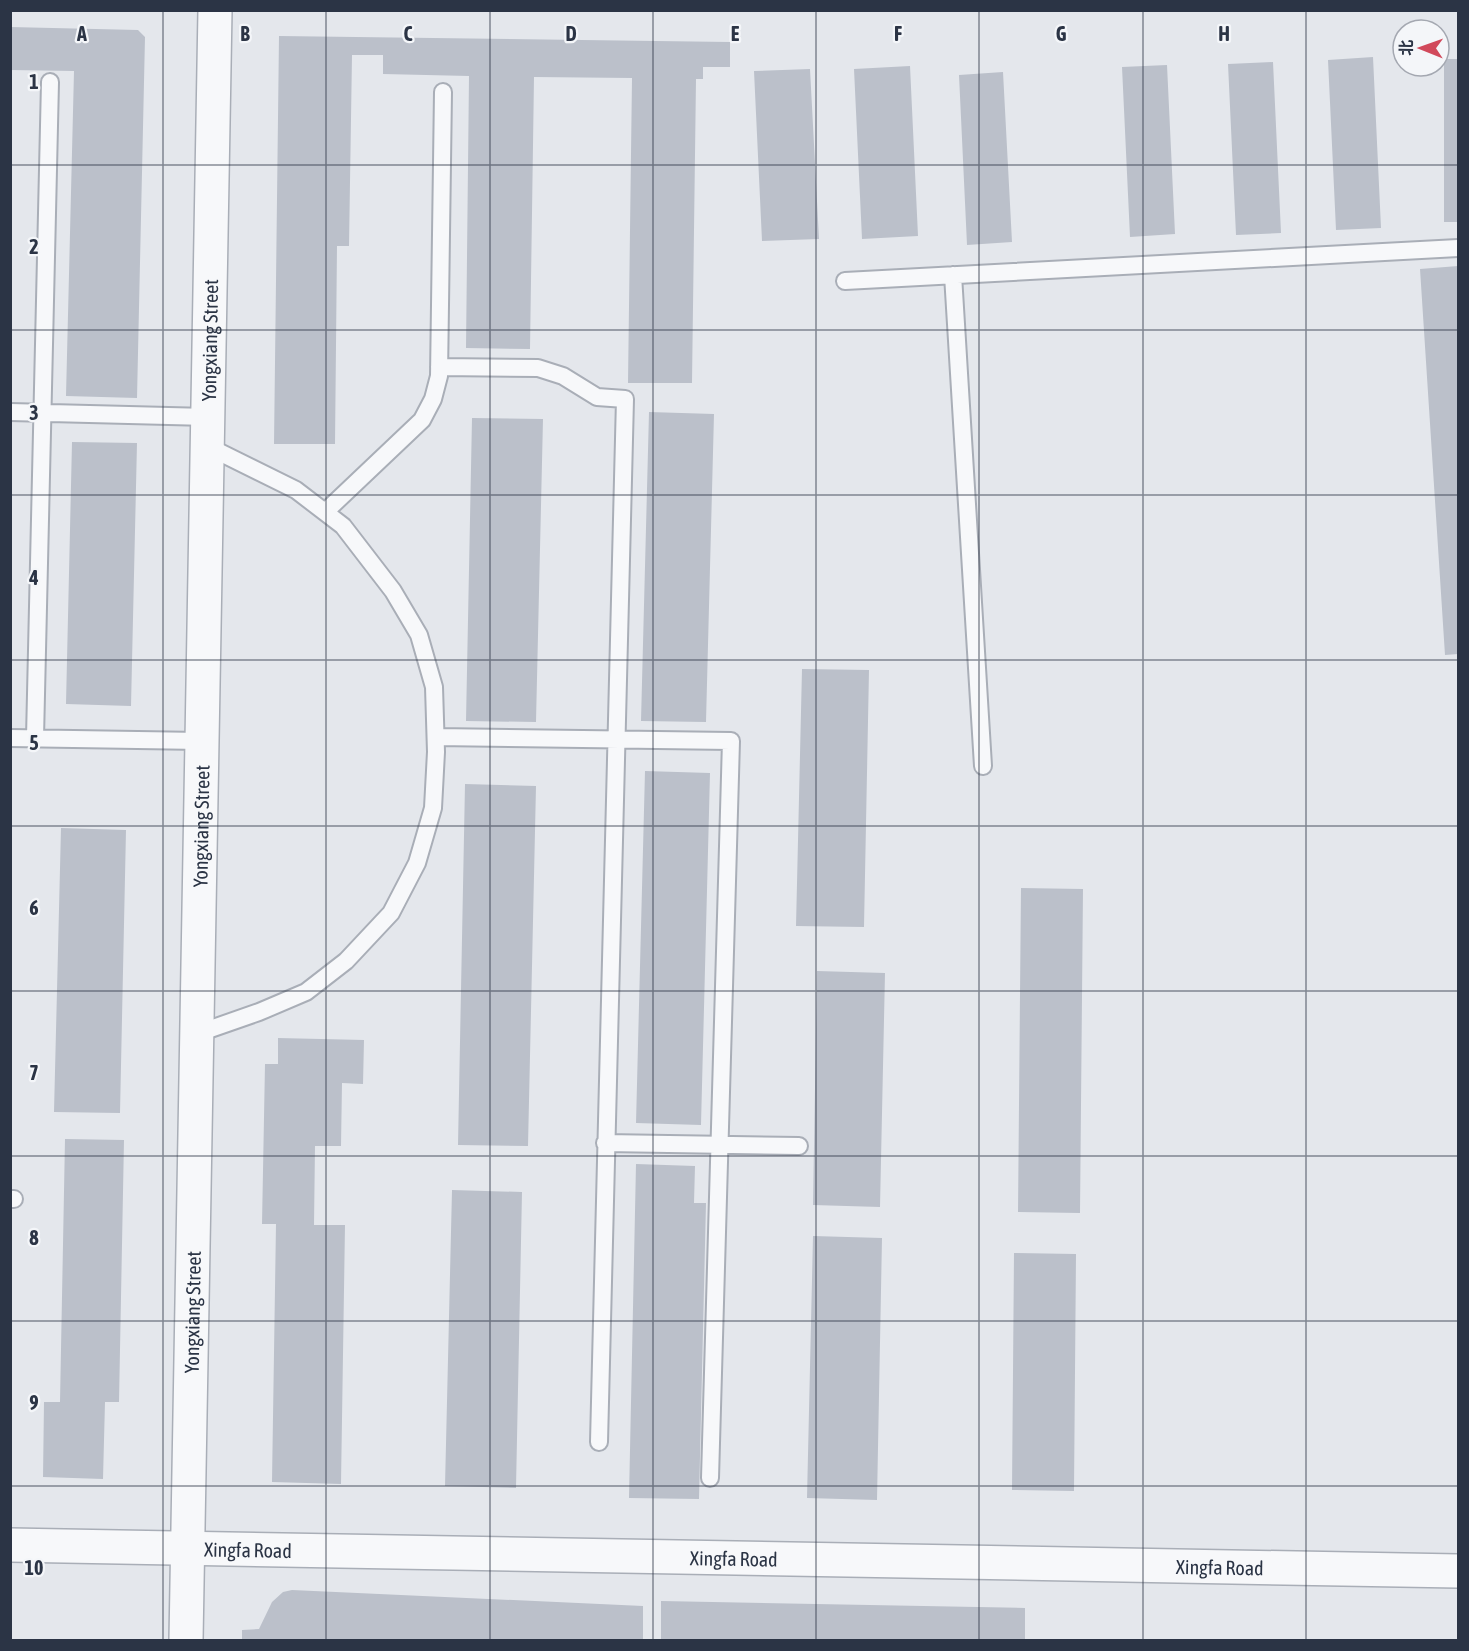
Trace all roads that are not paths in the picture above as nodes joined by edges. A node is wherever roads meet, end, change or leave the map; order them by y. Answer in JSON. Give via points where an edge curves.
{"nodes":[{"id":1,"x":215,"y":10,"type":"edge"},
{"id":2,"x":50,"y":82,"type":"dead end"},
{"id":3,"x":443,"y":92,"type":"dead end"},
{"id":4,"x":1458,"y":248,"type":"edge"},
{"id":5,"x":953,"y":275,"type":"junction"},
{"id":6,"x":845,"y":281,"type":"dead end"},
{"id":7,"x":439,"y":367,"type":"junction"},
{"id":8,"x":10,"y":412,"type":"edge"},
{"id":9,"x":42,"y":413,"type":"junction"},
{"id":10,"x":207,"y":432,"type":"junction"},
{"id":11,"x":325,"y":512,"type":"junction"},
{"id":12,"x":436,"y":737,"type":"junction"},
{"id":13,"x":10,"y":738,"type":"edge"},
{"id":14,"x":35,"y":738,"type":"junction"},
{"id":15,"x":615,"y":740,"type":"junction"},
{"id":16,"x":201,"y":741,"type":"junction"},
{"id":17,"x":983,"y":766,"type":"dead end"},
{"id":18,"x":196,"y":1034,"type":"junction"},
{"id":19,"x":605,"y":1143,"type":"junction"},
{"id":20,"x":720,"y":1145,"type":"junction"},
{"id":21,"x":799,"y":1146,"type":"dead end"},
{"id":22,"x":599,"y":1442,"type":"dead end"},
{"id":23,"x":710,"y":1478,"type":"dead end"},
{"id":24,"x":10,"y":1545,"type":"edge"},
{"id":25,"x":187,"y":1548,"type":"junction"},
{"id":26,"x":1458,"y":1571,"type":"edge"},
{"id":27,"x":186,"y":1641,"type":"edge"}],
"edges":[{"from":1,"to":10,"type":"street","name":"Yongxiang Street"},
{"from":2,"to":9,"type":"lane"},
{"from":3,"to":7,"type":"lane"},
{"from":4,"to":5,"type":"lane"},
{"from":5,"to":6,"type":"lane"},
{"from":5,"to":17,"type":"lane"},
{"from":7,"to":11,"type":"lane","via":[[433,399],[422,420]]},
{"from":7,"to":15,"type":"lane","via":[[538,368],[563,376],[597,397],[625,399]]},
{"from":8,"to":9,"type":"lane"},
{"from":9,"to":10,"type":"lane"},
{"from":9,"to":14,"type":"lane"},
{"from":10,"to":11,"type":"lane"},
{"from":10,"to":16,"type":"street","name":"Yongxiang Street"},
{"from":11,"to":12,"type":"lane","via":[[343,526],[374,566],[419,635],[434,687]]},
{"from":12,"to":15,"type":"lane"},
{"from":12,"to":18,"type":"lane","via":[[433,808],[417,863],[391,913],[346,961],[306,992]]},
{"from":13,"to":14,"type":"lane"},
{"from":14,"to":16,"type":"lane"},
{"from":15,"to":19,"type":"lane"},
{"from":15,"to":20,"type":"lane","via":[[731,741]]},
{"from":16,"to":18,"type":"street","name":"Yongxiang Street"},
{"from":18,"to":25,"type":"street","name":"Yongxiang Street"},
{"from":19,"to":20,"type":"lane"},
{"from":19,"to":22,"type":"lane"},
{"from":20,"to":21,"type":"lane"},
{"from":20,"to":23,"type":"lane"},
{"from":24,"to":25,"type":"street","name":"Xingfa Road"},
{"from":25,"to":26,"type":"street","name":"Xingfa Road"},
{"from":25,"to":27,"type":"street","name":"Yongxiang Street"}]}
